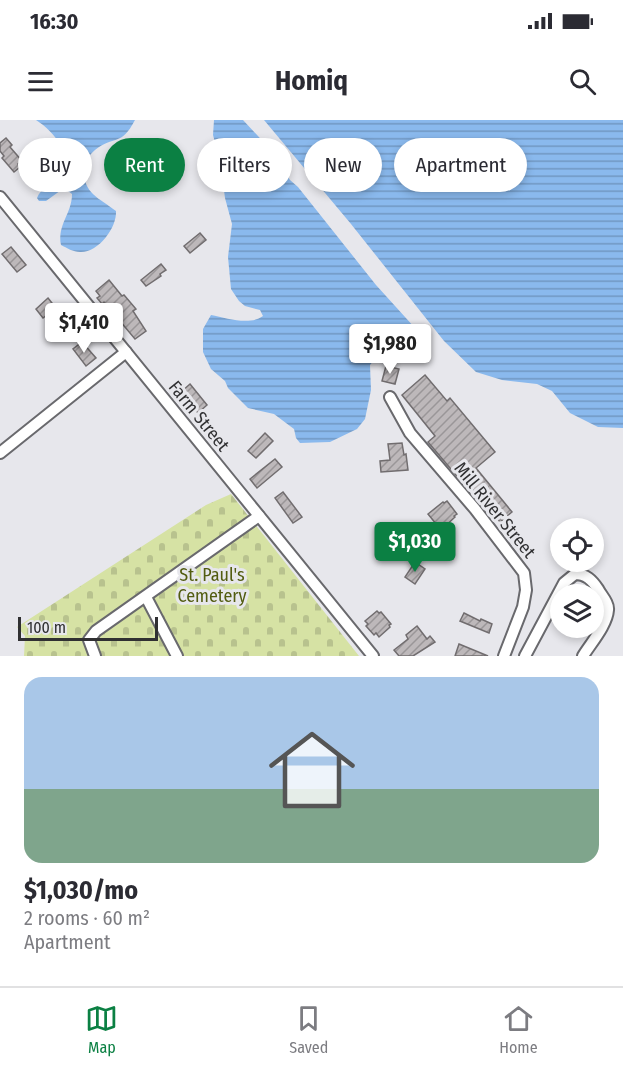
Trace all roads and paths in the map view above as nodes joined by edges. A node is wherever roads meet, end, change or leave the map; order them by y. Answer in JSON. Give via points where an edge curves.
{"nodes":[{"id":1,"x":0,"y":197,"type":"edge"},
{"id":2,"x":126,"y":352,"type":"junction"},
{"id":3,"x":390,"y":397,"type":"dead end"},
{"id":4,"x":0,"y":453,"type":"edge"},
{"id":5,"x":259,"y":516,"type":"junction"},
{"id":6,"x":146,"y":597,"type":"junction"},
{"id":7,"x":95,"y":656,"type":"edge"},
{"id":8,"x":177,"y":656,"type":"edge"},
{"id":9,"x":373,"y":656,"type":"edge"},
{"id":10,"x":504,"y":656,"type":"edge"},
{"id":11,"x":525,"y":656,"type":"edge"},
{"id":12,"x":583,"y":656,"type":"edge"}],
"edges":[{"from":1,"to":2,"type":"street","name":"Farm Street"},
{"from":2,"to":4,"type":"street"},
{"from":2,"to":5,"type":"street","name":"Farm Street"},
{"from":3,"to":10,"type":"street","name":"Mill River Street","via":[[410,433],[524,573],[524,607]]},
{"from":5,"to":6,"type":"street"},
{"from":5,"to":9,"type":"street","name":"Farm Street"},
{"from":6,"to":7,"type":"street","via":[[90,636]]},
{"from":6,"to":8,"type":"street"},
{"from":11,"to":12,"type":"street","via":[[564,583],[575,574],[583,574],[594,583],[608,610]]}]}
